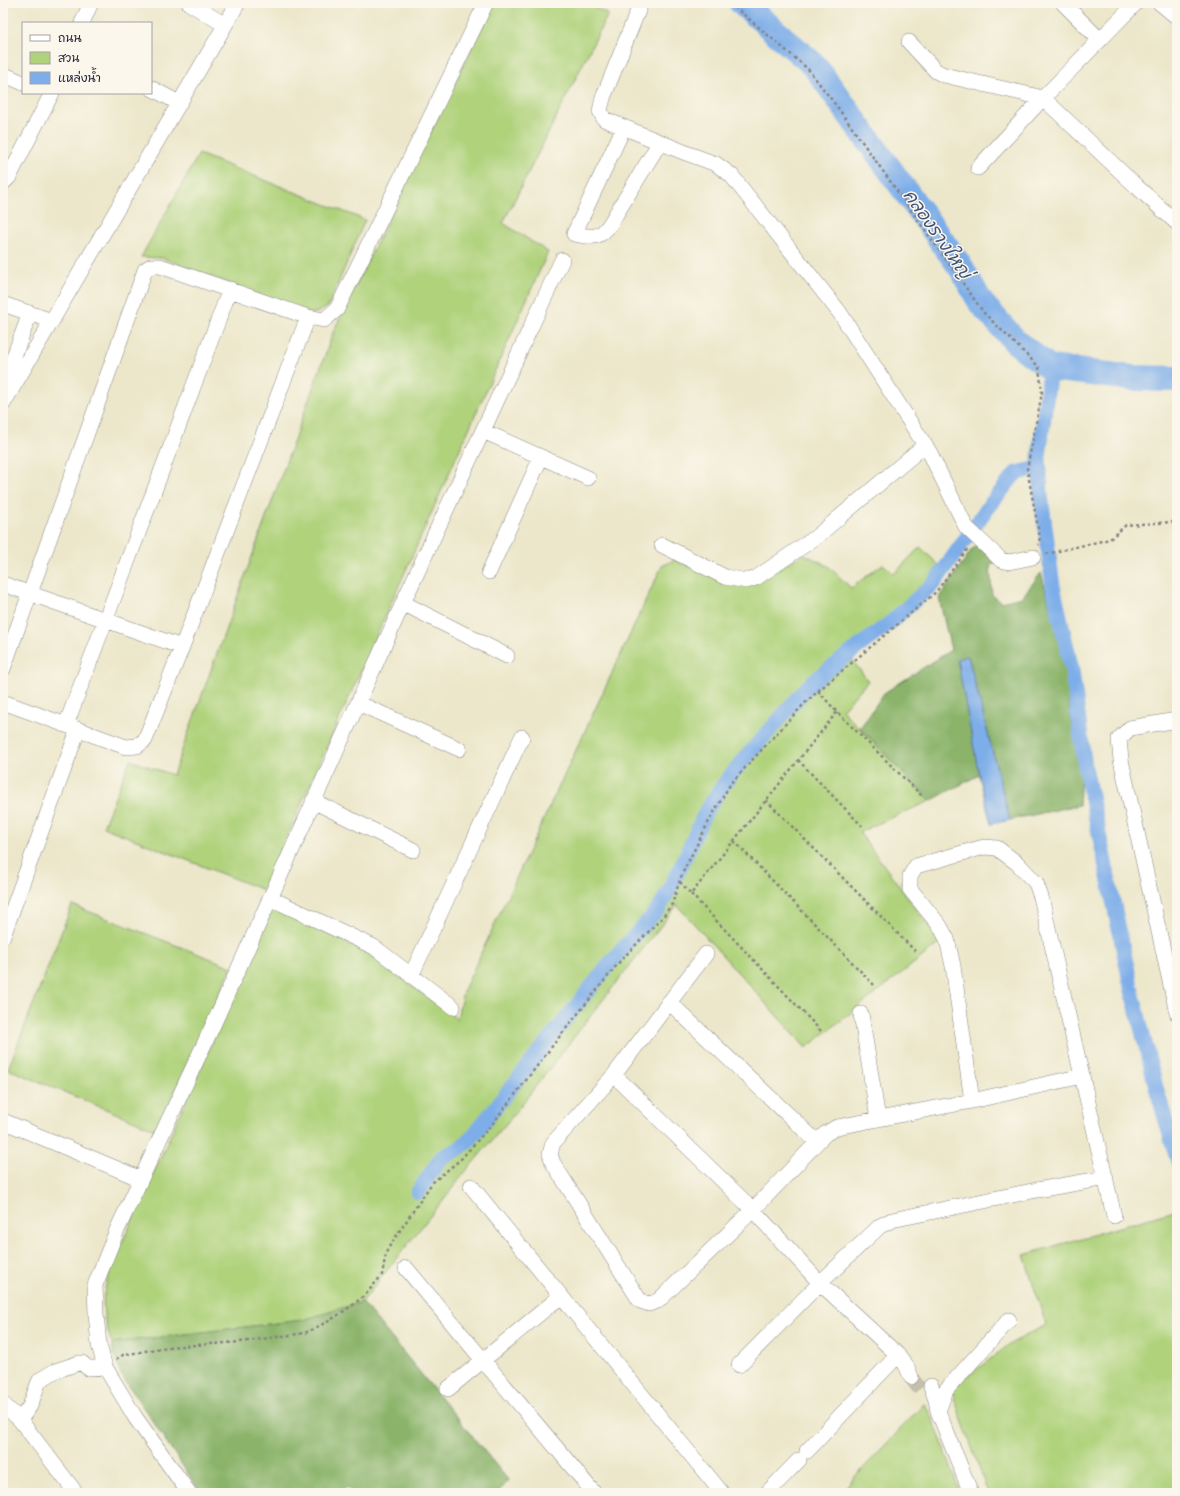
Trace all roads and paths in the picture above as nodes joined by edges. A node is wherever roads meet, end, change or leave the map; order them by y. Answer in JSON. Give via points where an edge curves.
{"nodes":[{"id":1,"x":90,"y":3,"type":"edge"},
{"id":2,"x":189,"y":3,"type":"edge"},
{"id":3,"x":238,"y":3,"type":"edge"},
{"id":4,"x":486,"y":3,"type":"edge"},
{"id":5,"x":641,"y":3,"type":"edge"},
{"id":6,"x":730,"y":3,"type":"edge"},
{"id":7,"x":1063,"y":3,"type":"edge"},
{"id":8,"x":1136,"y":3,"type":"edge"},
{"id":9,"x":1160,"y":3,"type":"edge"},
{"id":10,"x":1177,"y":17,"type":"edge"},
{"id":11,"x":82,"y":22,"type":"edge"},
{"id":12,"x":225,"y":25,"type":"junction"},
{"id":13,"x":1100,"y":40,"type":"junction"},
{"id":14,"x":909,"y":42,"type":"dead end"},
{"id":15,"x":3,"y":74,"type":"edge"},
{"id":16,"x":22,"y":83,"type":"edge"},
{"id":17,"x":152,"y":89,"type":"edge"},
{"id":18,"x":50,"y":94,"type":"edge"},
{"id":19,"x":1044,"y":98,"type":"junction"},
{"id":20,"x":179,"y":103,"type":"junction"},
{"id":21,"x":624,"y":127,"type":"junction"},
{"id":22,"x":660,"y":142,"type":"junction"},
{"id":23,"x":978,"y":168,"type":"dead end"},
{"id":24,"x":3,"y":183,"type":"edge"},
{"id":25,"x":1177,"y":223,"type":"edge"},
{"id":26,"x":562,"y":260,"type":"dead end"},
{"id":27,"x":230,"y":289,"type":"junction"},
{"id":28,"x":3,"y":304,"type":"edge"},
{"id":29,"x":30,"y":313,"type":"junction"},
{"id":30,"x":308,"y":317,"type":"junction"},
{"id":31,"x":52,"y":321,"type":"junction"},
{"id":32,"x":3,"y":386,"type":"edge"},
{"id":33,"x":3,"y":404,"type":"edge"},
{"id":34,"x":483,"y":431,"type":"junction"},
{"id":35,"x":925,"y":445,"type":"junction"},
{"id":36,"x":541,"y":457,"type":"junction"},
{"id":37,"x":588,"y":478,"type":"dead end"},
{"id":38,"x":1177,"y":518,"type":"edge"},
{"id":39,"x":971,"y":535,"type":"junction"},
{"id":40,"x":662,"y":545,"type":"dead end"},
{"id":41,"x":1037,"y":554,"type":"junction"},
{"id":42,"x":489,"y":572,"type":"dead end"},
{"id":43,"x":3,"y":584,"type":"edge"},
{"id":44,"x":30,"y":593,"type":"junction"},
{"id":45,"x":403,"y":603,"type":"junction"},
{"id":46,"x":106,"y":620,"type":"junction"},
{"id":47,"x":182,"y":647,"type":"junction"},
{"id":48,"x":507,"y":656,"type":"dead end"},
{"id":49,"x":3,"y":669,"type":"edge"},
{"id":50,"x":818,"y":691,"type":"junction"},
{"id":51,"x":3,"y":702,"type":"edge"},
{"id":52,"x":358,"y":703,"type":"junction"},
{"id":53,"x":837,"y":712,"type":"junction"},
{"id":54,"x":1177,"y":720,"type":"edge"},
{"id":55,"x":72,"y":728,"type":"junction"},
{"id":56,"x":522,"y":737,"type":"dead end"},
{"id":57,"x":459,"y":749,"type":"dead end"},
{"id":58,"x":798,"y":760,"type":"junction"},
{"id":59,"x":923,"y":797,"type":"dead end"},
{"id":60,"x":766,"y":800,"type":"junction"},
{"id":61,"x":314,"y":801,"type":"junction"},
{"id":62,"x":862,"y":826,"type":"dead end"},
{"id":63,"x":734,"y":840,"type":"junction"},
{"id":64,"x":413,"y":850,"type":"dead end"},
{"id":65,"x":680,"y":882,"type":"junction"},
{"id":66,"x":691,"y":894,"type":"junction"},
{"id":67,"x":270,"y":898,"type":"junction"},
{"id":68,"x":3,"y":936,"type":"edge"},
{"id":69,"x":915,"y":951,"type":"dead end"},
{"id":70,"x":706,"y":954,"type":"dead end"},
{"id":71,"x":411,"y":976,"type":"junction"},
{"id":72,"x":874,"y":985,"type":"dead end"},
{"id":73,"x":669,"y":1002,"type":"junction"},
{"id":74,"x":452,"y":1007,"type":"dead end"},
{"id":75,"x":1177,"y":1013,"type":"edge"},
{"id":76,"x":861,"y":1014,"type":"dead end"},
{"id":77,"x":821,"y":1031,"type":"dead end"},
{"id":78,"x":614,"y":1075,"type":"junction"},
{"id":79,"x":1082,"y":1076,"type":"junction"},
{"id":80,"x":972,"y":1101,"type":"junction"},
{"id":81,"x":878,"y":1119,"type":"junction"},
{"id":82,"x":3,"y":1121,"type":"edge"},
{"id":83,"x":818,"y":1142,"type":"junction"},
{"id":84,"x":1106,"y":1178,"type":"junction"},
{"id":85,"x":141,"y":1179,"type":"junction"},
{"id":86,"x":471,"y":1186,"type":"dead end"},
{"id":87,"x":753,"y":1210,"type":"junction"},
{"id":88,"x":1114,"y":1216,"type":"dead end"},
{"id":89,"x":406,"y":1268,"type":"dead end"},
{"id":90,"x":820,"y":1284,"type":"junction"},
{"id":91,"x":561,"y":1296,"type":"junction"},
{"id":92,"x":1009,"y":1320,"type":"dead end"},
{"id":93,"x":484,"y":1360,"type":"junction"},
{"id":94,"x":107,"y":1364,"type":"junction"},
{"id":95,"x":739,"y":1365,"type":"dead end"},
{"id":96,"x":448,"y":1389,"type":"dead end"},
{"id":97,"x":927,"y":1390,"type":"tunnel mouth"},
{"id":98,"x":3,"y":1404,"type":"edge"},
{"id":99,"x":938,"y":1411,"type":"junction"},
{"id":100,"x":20,"y":1420,"type":"junction"},
{"id":101,"x":76,"y":1493,"type":"edge"},
{"id":102,"x":189,"y":1493,"type":"edge"},
{"id":103,"x":594,"y":1493,"type":"edge"},
{"id":104,"x":722,"y":1493,"type":"edge"},
{"id":105,"x":767,"y":1493,"type":"edge"},
{"id":106,"x":971,"y":1493,"type":"edge"}],
"edges":[{"from":1,"to":11,"type":"street"},
{"from":2,"to":12,"type":"street"},
{"from":3,"to":12,"type":"street"},
{"from":4,"to":30,"type":"street","via":[[336,308],[324,320]]},
{"from":5,"to":21,"type":"street","via":[[600,111],[604,119]]},
{"from":6,"to":41,"type":"path","via":[[808,69],[984,313],[1039,367],[1042,393],[1027,469],[1040,538]]},
{"from":7,"to":13,"type":"street"},
{"from":8,"to":13,"type":"street"},
{"from":9,"to":10,"type":"street"},
{"from":12,"to":20,"type":"street"},
{"from":13,"to":19,"type":"street"},
{"from":14,"to":19,"type":"street","via":[[936,71],[944,75]]},
{"from":15,"to":16,"type":"street"},
{"from":17,"to":20,"type":"street"},
{"from":18,"to":24,"type":"street","via":[[9,177]]},
{"from":19,"to":23,"type":"street"},
{"from":19,"to":25,"type":"street"},
{"from":20,"to":31,"type":"street"},
{"from":21,"to":22,"type":"street"},
{"from":21,"to":22,"type":"street","via":[[574,234],[594,237],[605,231]]},
{"from":22,"to":35,"type":"street","via":[[716,164],[731,175],[840,313]]},
{"from":26,"to":34,"type":"street"},
{"from":27,"to":30,"type":"street"},
{"from":27,"to":44,"type":"street","via":[[160,266],[151,266],[145,270]]},
{"from":27,"to":46,"type":"street"},
{"from":28,"to":29,"type":"street"},
{"from":29,"to":31,"type":"street"},
{"from":29,"to":32,"type":"street"},
{"from":30,"to":47,"type":"street"},
{"from":31,"to":33,"type":"street"},
{"from":34,"to":36,"type":"street"},
{"from":34,"to":45,"type":"street"},
{"from":35,"to":39,"type":"street"},
{"from":35,"to":40,"type":"street","via":[[816,537],[751,580],[725,577]]},
{"from":36,"to":37,"type":"street"},
{"from":36,"to":42,"type":"street"},
{"from":38,"to":41,"type":"path","via":[[1173,522],[1126,525],[1110,540]]},
{"from":39,"to":41,"type":"street","via":[[1005,562]]},
{"from":39,"to":50,"type":"path","via":[[936,592]]},
{"from":43,"to":44,"type":"street"},
{"from":44,"to":46,"type":"street"},
{"from":44,"to":49,"type":"street"},
{"from":45,"to":48,"type":"street"},
{"from":45,"to":52,"type":"street"},
{"from":46,"to":47,"type":"street"},
{"from":46,"to":55,"type":"street"},
{"from":47,"to":55,"type":"street","via":[[145,740],[137,746],[126,747]]},
{"from":50,"to":53,"type":"path"},
{"from":50,"to":65,"type":"path","via":[[731,783],[710,819]]},
{"from":51,"to":55,"type":"street"},
{"from":52,"to":57,"type":"street"},
{"from":52,"to":61,"type":"street"},
{"from":53,"to":58,"type":"path"},
{"from":53,"to":59,"type":"path"},
{"from":54,"to":75,"type":"street","via":[[1130,728],[1119,740],[1121,760]]},
{"from":55,"to":68,"type":"street"},
{"from":56,"to":71,"type":"street"},
{"from":58,"to":60,"type":"path"},
{"from":58,"to":62,"type":"path"},
{"from":60,"to":63,"type":"path"},
{"from":60,"to":69,"type":"path"},
{"from":61,"to":64,"type":"street"},
{"from":61,"to":67,"type":"street"},
{"from":63,"to":66,"type":"path"},
{"from":63,"to":72,"type":"path"},
{"from":65,"to":66,"type":"path"},
{"from":65,"to":94,"type":"path","via":[[672,904],[662,918],[621,960],[494,1122],[461,1159],[432,1183],[389,1247],[382,1275],[353,1305],[305,1333],[240,1342],[167,1347],[123,1355]]},
{"from":66,"to":77,"type":"path"},
{"from":67,"to":71,"type":"street","via":[[374,947]]},
{"from":67,"to":85,"type":"street"},
{"from":70,"to":73,"type":"street"},
{"from":71,"to":74,"type":"street"},
{"from":73,"to":78,"type":"street"},
{"from":73,"to":83,"type":"street"},
{"from":76,"to":81,"type":"street"},
{"from":78,"to":87,"type":"street"},
{"from":78,"to":87,"type":"street","via":[[553,1142],[550,1154],[553,1163],[640,1301],[650,1304],[658,1301]]},
{"from":79,"to":80,"type":"street"},
{"from":79,"to":80,"type":"street","via":[[1041,896],[1036,884],[1017,863],[997,848],[984,847],[916,866],[910,876],[910,889],[940,926],[947,939]]},
{"from":79,"to":84,"type":"street"},
{"from":80,"to":81,"type":"street"},
{"from":81,"to":83,"type":"street","via":[[837,1127]]},
{"from":82,"to":85,"type":"street"},
{"from":83,"to":87,"type":"street"},
{"from":84,"to":88,"type":"street"},
{"from":84,"to":90,"type":"street","via":[[892,1220],[880,1226]]},
{"from":85,"to":94,"type":"street","via":[[95,1285],[99,1345]]},
{"from":86,"to":91,"type":"street"},
{"from":87,"to":90,"type":"street"},
{"from":89,"to":93,"type":"street"},
{"from":90,"to":95,"type":"street"},
{"from":90,"to":105,"type":"street","via":[[908,1367],[803,1455]]},
{"from":91,"to":93,"type":"street"},
{"from":91,"to":104,"type":"street"},
{"from":92,"to":99,"type":"street","via":[[946,1390]]},
{"from":93,"to":96,"type":"street"},
{"from":93,"to":103,"type":"street"},
{"from":94,"to":100,"type":"street","via":[[88,1368],[79,1363],[46,1376],[38,1384],[30,1406]]},
{"from":94,"to":102,"type":"street","via":[[134,1417]]},
{"from":97,"to":99,"type":"street","via":[[930,1404]]},
{"from":98,"to":100,"type":"street"},
{"from":99,"to":106,"type":"street"},
{"from":100,"to":101,"type":"street"}]}
